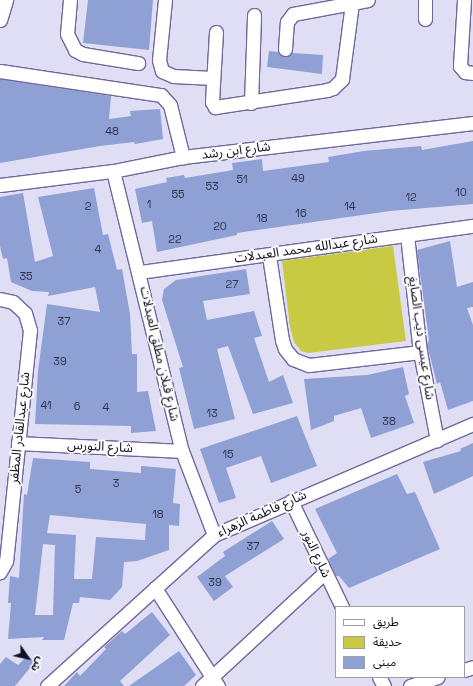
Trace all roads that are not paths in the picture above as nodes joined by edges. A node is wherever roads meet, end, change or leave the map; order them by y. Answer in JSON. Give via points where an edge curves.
{"nodes":[{"id":1,"x":6,"y":0,"type":"edge"},
{"id":2,"x":70,"y":0,"type":"edge"},
{"id":3,"x":165,"y":0,"type":"edge"},
{"id":4,"x":368,"y":0,"type":"edge"},
{"id":5,"x":425,"y":0,"type":"edge"},
{"id":6,"x":464,"y":0,"type":"edge"},
{"id":7,"x":352,"y":3,"type":"junction"},
{"id":8,"x":254,"y":14,"type":"dead end"},
{"id":9,"x":425,"y":19,"type":"dead end"},
{"id":10,"x":0,"y":20,"type":"edge"},
{"id":11,"x":216,"y":32,"type":"dead end"},
{"id":12,"x":286,"y":49,"type":"dead end"},
{"id":13,"x":138,"y":63,"type":"dead end"},
{"id":14,"x":0,"y":71,"type":"edge"},
{"id":15,"x":473,"y":73,"type":"edge"},
{"id":16,"x":214,"y":78,"type":"junction"},
{"id":17,"x":251,"y":103,"type":"junction"},
{"id":18,"x":473,"y":123,"type":"edge"},
{"id":19,"x":183,"y":157,"type":"junction"},
{"id":20,"x":113,"y":171,"type":"junction"},
{"id":21,"x":0,"y":185,"type":"edge"},
{"id":22,"x":473,"y":226,"type":"edge"},
{"id":23,"x":408,"y":235,"type":"junction"},
{"id":24,"x":269,"y":256,"type":"junction"},
{"id":25,"x":140,"y":272,"type":"junction"},
{"id":26,"x":0,"y":299,"type":"edge"},
{"id":27,"x":420,"y":352,"type":"junction"},
{"id":28,"x":473,"y":424,"type":"edge"},
{"id":29,"x":437,"y":440,"type":"junction"},
{"id":30,"x":18,"y":443,"type":"junction"},
{"id":31,"x":182,"y":451,"type":"junction"},
{"id":32,"x":291,"y":501,"type":"junction"},
{"id":33,"x":214,"y":534,"type":"junction"},
{"id":34,"x":0,"y":572,"type":"edge"},
{"id":35,"x":324,"y":573,"type":"junction"},
{"id":36,"x":155,"y":588,"type":"junction"},
{"id":37,"x":341,"y":606,"type":"edge"},
{"id":38,"x":435,"y":678,"type":"edge"},
{"id":39,"x":215,"y":681,"type":"edge"},
{"id":40,"x":47,"y":686,"type":"edge"},
{"id":41,"x":202,"y":686,"type":"edge"},
{"id":42,"x":410,"y":686,"type":"edge"}],
"edges":[{"from":1,"to":10,"type":"street"},
{"from":2,"to":13,"type":"street","via":[[67,34],[75,50],[83,54]]},
{"from":3,"to":16,"type":"street","via":[[159,60],[162,71],[173,76]]},
{"from":4,"to":7,"type":"street"},
{"from":5,"to":9,"type":"street"},
{"from":6,"to":15,"type":"street","via":[[460,66],[465,72]]},
{"from":7,"to":12,"type":"street","via":[[293,14],[287,22]]},
{"from":7,"to":17,"type":"street","via":[[344,72],[339,84],[327,90]]},
{"from":8,"to":17,"type":"street"},
{"from":11,"to":16,"type":"street"},
{"from":14,"to":19,"type":"street","via":[[161,95],[170,105]]},
{"from":16,"to":17,"type":"street","via":[[212,102],[216,107]]},
{"from":18,"to":19,"type":"street","name":"شارع ابن رشد"},
{"from":19,"to":20,"type":"street","name":"شارع ابن رشد"},
{"from":20,"to":21,"type":"street","name":"شارع ابن رشد"},
{"from":20,"to":25,"type":"street","name":"شارع قبلان مطلق العبدلات"},
{"from":22,"to":23,"type":"street","name":"شارع عبدالله محمد العبدلات"},
{"from":23,"to":24,"type":"street","name":"شارع عبدالله محمد العبدلات"},
{"from":23,"to":27,"type":"street","name":"شارع عيسى ذيب الصايغ"},
{"from":24,"to":25,"type":"street","name":"شارع عبدالله محمد العبدلات"},
{"from":24,"to":27,"type":"street","via":[[282,340],[285,349],[294,359],[309,365]]},
{"from":25,"to":31,"type":"street","name":"شارع قبلان مطلق العبدلات"},
{"from":26,"to":30,"type":"street","name":"شارع عبدالقادر المظفر","via":[[13,302],[25,312],[30,330]]},
{"from":27,"to":29,"type":"street","name":"شارع عيسى ذيب الصايغ"},
{"from":28,"to":29,"type":"street","name":"شارع فاطمة الزهراء"},
{"from":29,"to":32,"type":"street","name":"شارع فاطمة الزهراء"},
{"from":30,"to":31,"type":"street","name":"شارع النورس"},
{"from":30,"to":34,"type":"street","name":"شارع عبدالقادر المظفر","via":[[6,561]]},
{"from":31,"to":33,"type":"street","name":"شارع قبلان مطلق العبدلات"},
{"from":32,"to":33,"type":"street","name":"شارع فاطمة الزهراء"},
{"from":32,"to":35,"type":"street","name":"شارع النور"},
{"from":33,"to":36,"type":"street","name":"شارع فاطمة الزهراء"},
{"from":35,"to":37,"type":"street","name":"شارع النور"},
{"from":35,"to":39,"type":"street"},
{"from":36,"to":39,"type":"street"},
{"from":36,"to":40,"type":"street","name":"شارع فاطمة الزهراء"},
{"from":38,"to":42,"type":"street"},
{"from":39,"to":41,"type":"street"}]}
